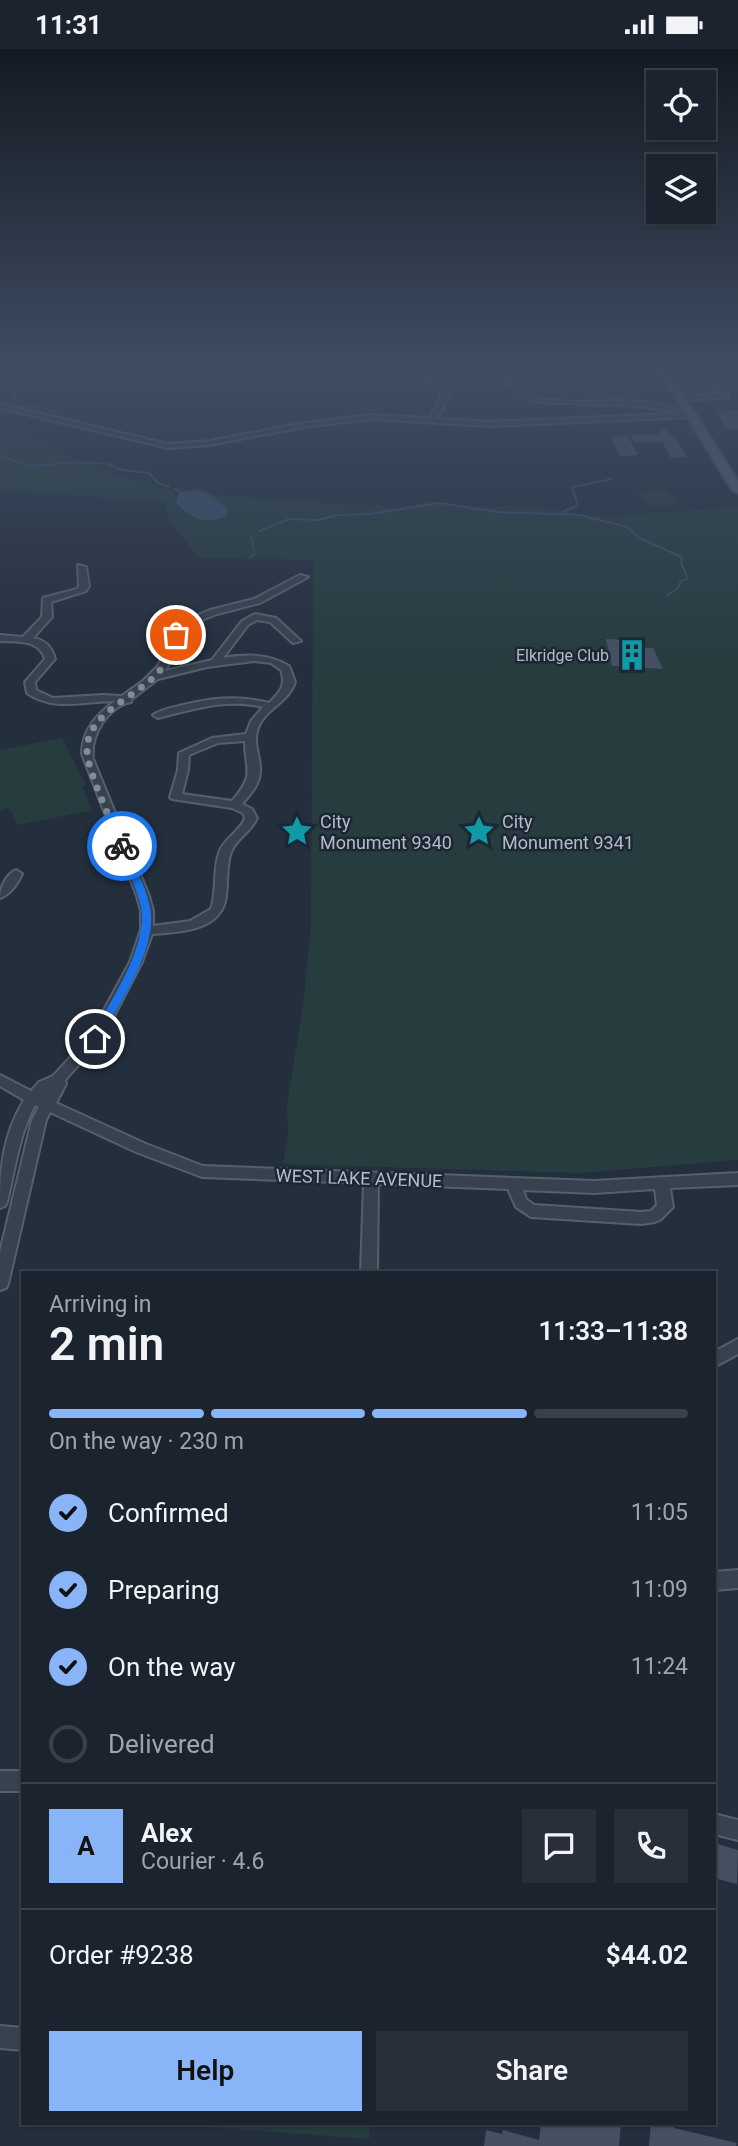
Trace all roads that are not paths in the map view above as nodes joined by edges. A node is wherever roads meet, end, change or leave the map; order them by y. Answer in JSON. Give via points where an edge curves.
{"nodes":[{"id":1,"x":725,"y":470,"type":"edge"},
{"id":2,"x":738,"y":490,"type":"edge"},
{"id":3,"x":81,"y":567,"type":"dead end"},
{"id":4,"x":303,"y":577,"type":"dead end"},
{"id":5,"x":0,"y":638,"type":"edge"},
{"id":6,"x":27,"y":639,"type":"junction"},
{"id":7,"x":296,"y":641,"type":"dead end"},
{"id":8,"x":214,"y":664,"type":"junction"},
{"id":9,"x":197,"y":668,"type":"junction"},
{"id":10,"x":153,"y":677,"type":"junction"},
{"id":11,"x":138,"y":692,"type":"junction"},
{"id":12,"x":127,"y":700,"type":"junction"},
{"id":13,"x":270,"y":706,"type":"junction"},
{"id":14,"x":158,"y":715,"type":"dead end"},
{"id":15,"x":250,"y":737,"type":"junction"},
{"id":16,"x":235,"y":805,"type":"junction"},
{"id":17,"x":16,"y":874,"type":"dead end"},
{"id":18,"x":0,"y":894,"type":"edge"},
{"id":19,"x":147,"y":930,"type":"junction"},
{"id":20,"x":0,"y":1080,"type":"edge"},
{"id":21,"x":39,"y":1101,"type":"junction"},
{"id":22,"x":371,"y":1179,"type":"junction"},
{"id":23,"x":738,"y":1179,"type":"edge"},
{"id":24,"x":514,"y":1184,"type":"junction"},
{"id":25,"x":662,"y":1185,"type":"junction"},
{"id":26,"x":0,"y":1202,"type":"edge"},
{"id":27,"x":369,"y":1271,"type":"edge"},
{"id":28,"x":1,"y":1276,"type":"edge"},
{"id":29,"x":738,"y":1346,"type":"edge"},
{"id":30,"x":716,"y":1359,"type":"edge"},
{"id":31,"x":738,"y":1579,"type":"edge"},
{"id":32,"x":716,"y":1581,"type":"edge"},
{"id":33,"x":0,"y":1781,"type":"edge"},
{"id":34,"x":21,"y":1781,"type":"edge"},
{"id":35,"x":716,"y":1824,"type":"edge"},
{"id":36,"x":738,"y":1830,"type":"edge"},
{"id":37,"x":0,"y":2037,"type":"edge"},
{"id":38,"x":21,"y":2039,"type":"edge"}],
"edges":[{"from":1,"to":2,"type":"main road"},
{"from":3,"to":6,"type":"street","via":[[81,591],[46,600],[47,617]]},
{"from":4,"to":10,"type":"street","via":[[259,600],[191,622],[176,635]]},
{"from":5,"to":6,"type":"street"},
{"from":6,"to":12,"type":"street","via":[[42,644],[50,659],[30,682],[35,695],[59,701],[111,695]]},
{"from":7,"to":8,"type":"street","via":[[273,619],[255,617],[245,623]]},
{"from":8,"to":9,"type":"street"},
{"from":8,"to":13,"type":"street","via":[[253,657],[281,666],[290,677],[289,687]]},
{"from":9,"to":10,"type":"street"},
{"from":9,"to":11,"type":"street"},
{"from":10,"to":11,"type":"street"},
{"from":11,"to":12,"type":"street"},
{"from":12,"to":19,"type":"street","via":[[97,723],[87,753],[143,896]]},
{"from":13,"to":14,"type":"street","via":[[228,698]]},
{"from":13,"to":15,"type":"street"},
{"from":15,"to":16,"type":"street","via":[[256,774]]},
{"from":15,"to":16,"type":"street","via":[[216,740],[184,753],[176,797]]},
{"from":16,"to":19,"type":"street","via":[[251,814],[251,822],[226,850],[220,904],[213,916],[193,925]]},
{"from":17,"to":18,"type":"street"},
{"from":19,"to":21,"type":"street","via":[[136,962],[95,1039]]},
{"from":20,"to":21,"type":"street","name":"WEST LAKE AVENUE"},
{"from":21,"to":22,"type":"street","name":"WEST LAKE AVENUE","via":[[202,1171]]},
{"from":21,"to":26,"type":"street","via":[[22,1112]]},
{"from":21,"to":28,"type":"street"},
{"from":22,"to":24,"type":"street","name":"WEST LAKE AVENUE"},
{"from":22,"to":27,"type":"street"},
{"from":23,"to":25,"type":"street","name":"WEST LAKE AVENUE"},
{"from":24,"to":25,"type":"street","name":"WEST LAKE AVENUE"},
{"from":24,"to":25,"type":"street","via":[[518,1199],[531,1212],[641,1218],[655,1216],[665,1207]]},
{"from":29,"to":30,"type":"street"},
{"from":31,"to":32,"type":"street"},
{"from":33,"to":34,"type":"street"},
{"from":35,"to":36,"type":"street"},
{"from":37,"to":38,"type":"street"}]}
